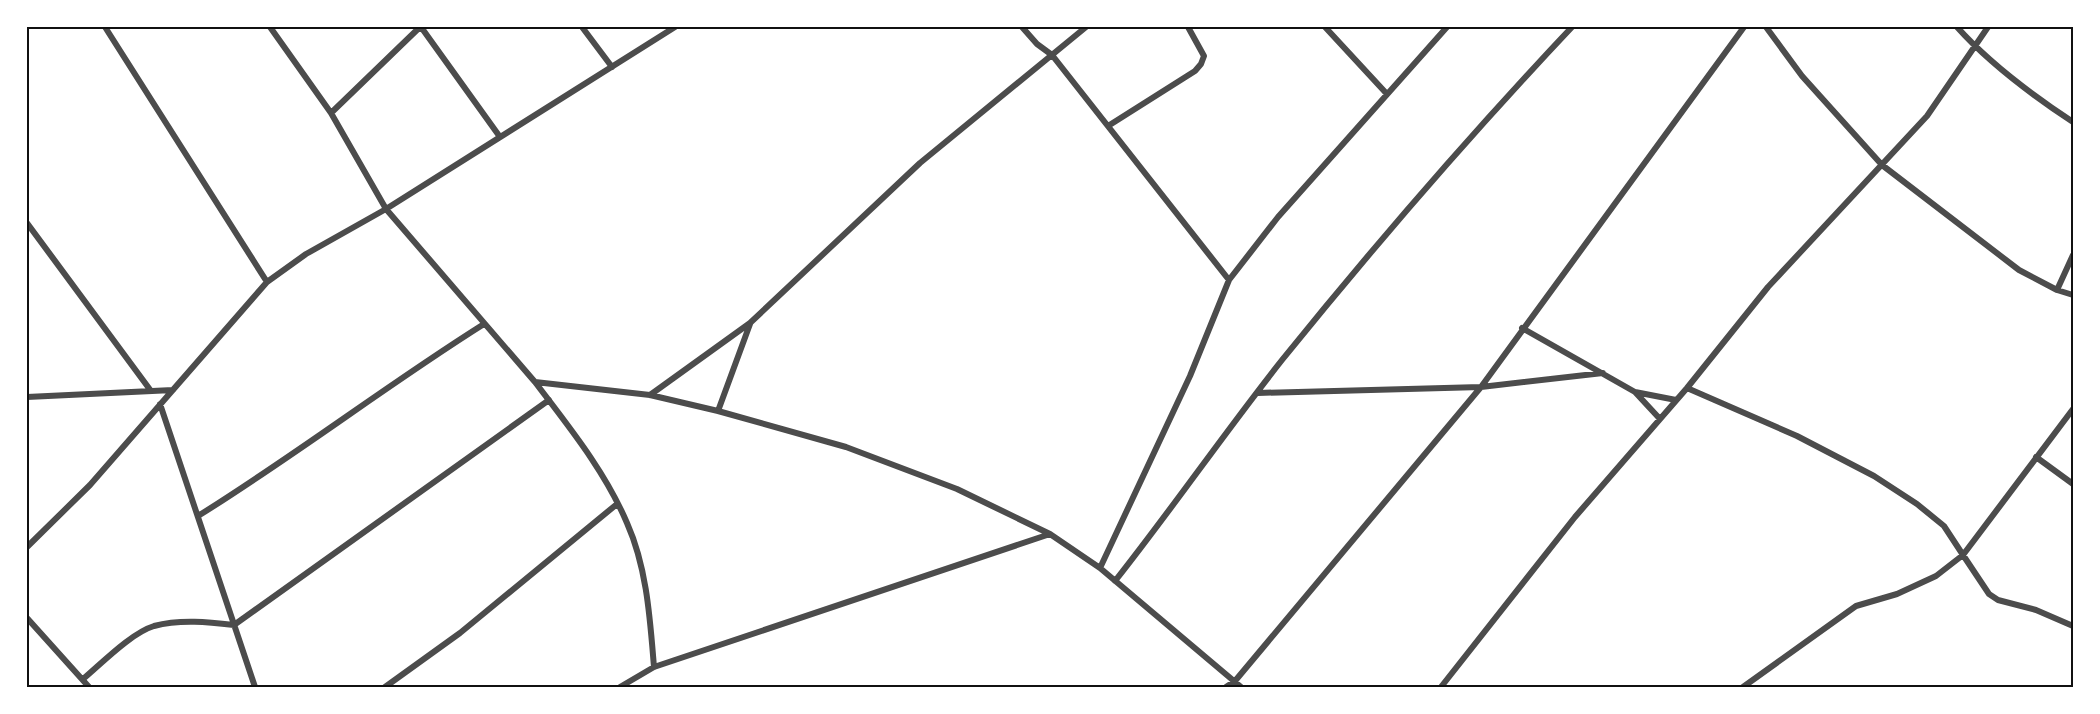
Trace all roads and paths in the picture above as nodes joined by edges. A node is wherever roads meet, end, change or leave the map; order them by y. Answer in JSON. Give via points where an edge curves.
{"nodes":[{"id":1,"x":105,"y":27,"type":"edge"},
{"id":2,"x":270,"y":27,"type":"edge"},
{"id":3,"x":421,"y":27,"type":"edge"},
{"id":4,"x":582,"y":27,"type":"edge"},
{"id":5,"x":675,"y":27,"type":"edge"},
{"id":6,"x":1022,"y":27,"type":"edge"},
{"id":7,"x":1086,"y":27,"type":"edge"},
{"id":8,"x":1188,"y":27,"type":"edge"},
{"id":9,"x":1325,"y":27,"type":"edge"},
{"id":10,"x":1447,"y":27,"type":"edge"},
{"id":11,"x":1572,"y":27,"type":"edge"},
{"id":12,"x":1744,"y":27,"type":"edge"},
{"id":13,"x":1766,"y":27,"type":"edge"},
{"id":14,"x":1957,"y":27,"type":"edge"},
{"id":15,"x":1988,"y":27,"type":"edge"},
{"id":16,"x":1975,"y":47,"type":"junction"},
{"id":17,"x":1052,"y":54,"type":"junction"},
{"id":18,"x":612,"y":67,"type":"junction"},
{"id":19,"x":1386,"y":93,"type":"junction"},
{"id":20,"x":331,"y":113,"type":"junction"},
{"id":21,"x":2073,"y":122,"type":"edge"},
{"id":22,"x":1108,"y":126,"type":"junction"},
{"id":23,"x":500,"y":137,"type":"junction"},
{"id":24,"x":1882,"y":165,"type":"junction"},
{"id":25,"x":386,"y":209,"type":"junction"},
{"id":26,"x":27,"y":224,"type":"edge"},
{"id":27,"x":2073,"y":255,"type":"edge"},
{"id":28,"x":1229,"y":280,"type":"junction"},
{"id":29,"x":267,"y":282,"type":"junction"},
{"id":30,"x":2057,"y":290,"type":"junction"},
{"id":31,"x":2073,"y":296,"type":"edge"},
{"id":32,"x":750,"y":323,"type":"junction"},
{"id":33,"x":484,"y":324,"type":"junction"},
{"id":34,"x":1522,"y":328,"type":"junction"},
{"id":35,"x":1603,"y":373,"type":"junction"},
{"id":36,"x":535,"y":382,"type":"junction"},
{"id":37,"x":1481,"y":387,"type":"junction"},
{"id":38,"x":1687,"y":388,"type":"junction"},
{"id":39,"x":173,"y":390,"type":"junction"},
{"id":40,"x":151,"y":391,"type":"junction"},
{"id":41,"x":1635,"y":392,"type":"junction"},
{"id":42,"x":1258,"y":393,"type":"junction"},
{"id":43,"x":650,"y":395,"type":"junction"},
{"id":44,"x":27,"y":398,"type":"edge"},
{"id":45,"x":549,"y":400,"type":"junction"},
{"id":46,"x":1676,"y":400,"type":"junction"},
{"id":47,"x":160,"y":404,"type":"junction"},
{"id":48,"x":2073,"y":409,"type":"edge"},
{"id":49,"x":718,"y":411,"type":"junction"},
{"id":50,"x":1660,"y":419,"type":"junction"},
{"id":51,"x":2036,"y":457,"type":"junction"},
{"id":52,"x":2073,"y":484,"type":"edge"},
{"id":53,"x":617,"y":504,"type":"junction"},
{"id":54,"x":198,"y":516,"type":"junction"},
{"id":55,"x":1050,"y":534,"type":"junction"},
{"id":56,"x":27,"y":547,"type":"edge"},
{"id":57,"x":1963,"y":555,"type":"junction"},
{"id":58,"x":1100,"y":568,"type":"junction"},
{"id":59,"x":1115,"y":581,"type":"junction"},
{"id":60,"x":27,"y":618,"type":"edge"},
{"id":61,"x":234,"y":625,"type":"junction"},
{"id":62,"x":2073,"y":626,"type":"edge"},
{"id":63,"x":654,"y":667,"type":"junction"},
{"id":64,"x":82,"y":680,"type":"junction"},
{"id":65,"x":1235,"y":681,"type":"junction"},
{"id":66,"x":89,"y":687,"type":"edge"},
{"id":67,"x":255,"y":687,"type":"edge"},
{"id":68,"x":385,"y":687,"type":"edge"},
{"id":69,"x":620,"y":687,"type":"edge"},
{"id":70,"x":1226,"y":687,"type":"edge"},
{"id":71,"x":1241,"y":687,"type":"edge"},
{"id":72,"x":1441,"y":687,"type":"edge"},
{"id":73,"x":1743,"y":687,"type":"edge"}],
"edges":[{"from":1,"to":29,"type":"street"},
{"from":2,"to":20,"type":"street"},
{"from":3,"to":20,"type":"street"},
{"from":3,"to":23,"type":"street"},
{"from":4,"to":18,"type":"street"},
{"from":5,"to":18,"type":"street"},
{"from":6,"to":17,"type":"street"},
{"from":7,"to":17,"type":"street"},
{"from":8,"to":22,"type":"street","via":[[1204,56],[1202,64]]},
{"from":9,"to":19,"type":"street"},
{"from":10,"to":19,"type":"street"},
{"from":11,"to":42,"type":"street","via":[[1476,130]]},
{"from":12,"to":34,"type":"street"},
{"from":13,"to":24,"type":"street","via":[[1802,76]]},
{"from":14,"to":16,"type":"street"},
{"from":15,"to":16,"type":"street"},
{"from":16,"to":21,"type":"street"},
{"from":16,"to":24,"type":"street","via":[[1927,116]]},
{"from":17,"to":22,"type":"street"},
{"from":17,"to":32,"type":"street","via":[[920,163]]},
{"from":18,"to":23,"type":"street"},
{"from":19,"to":28,"type":"street"},
{"from":20,"to":25,"type":"street"},
{"from":22,"to":28,"type":"street"},
{"from":23,"to":25,"type":"street"},
{"from":24,"to":30,"type":"street","via":[[2019,270]]},
{"from":24,"to":38,"type":"street","via":[[1768,287]]},
{"from":25,"to":29,"type":"street","via":[[306,254]]},
{"from":25,"to":33,"type":"street"},
{"from":26,"to":40,"type":"street"},
{"from":27,"to":30,"type":"street"},
{"from":28,"to":58,"type":"street","via":[[1190,376]]},
{"from":29,"to":39,"type":"street"},
{"from":30,"to":31,"type":"street"},
{"from":32,"to":43,"type":"street"},
{"from":32,"to":49,"type":"street"},
{"from":33,"to":36,"type":"street"},
{"from":33,"to":54,"type":"street","via":[[413,368],[275,468]]},
{"from":34,"to":35,"type":"street"},
{"from":34,"to":37,"type":"street"},
{"from":35,"to":37,"type":"street"},
{"from":35,"to":41,"type":"street"},
{"from":36,"to":43,"type":"street"},
{"from":36,"to":45,"type":"street"},
{"from":37,"to":42,"type":"street"},
{"from":37,"to":65,"type":"street"},
{"from":38,"to":46,"type":"street"},
{"from":38,"to":57,"type":"street","via":[[1797,436],[1874,476],[1944,526]]},
{"from":39,"to":40,"type":"street"},
{"from":39,"to":47,"type":"street"},
{"from":40,"to":44,"type":"street"},
{"from":41,"to":46,"type":"street"},
{"from":41,"to":50,"type":"street"},
{"from":42,"to":59,"type":"street"},
{"from":43,"to":49,"type":"street"},
{"from":45,"to":53,"type":"street","via":[[591,455]]},
{"from":45,"to":61,"type":"street"},
{"from":46,"to":50,"type":"street"},
{"from":47,"to":54,"type":"street"},
{"from":47,"to":56,"type":"street","via":[[90,486]]},
{"from":48,"to":51,"type":"street"},
{"from":49,"to":55,"type":"street","via":[[846,447],[957,489]]},
{"from":50,"to":72,"type":"street","via":[[1575,517]]},
{"from":51,"to":52,"type":"street"},
{"from":51,"to":57,"type":"street"},
{"from":53,"to":63,"type":"street","via":[[628,525],[648,600]]},
{"from":53,"to":68,"type":"street","via":[[460,633]]},
{"from":54,"to":61,"type":"street"},
{"from":55,"to":58,"type":"street"},
{"from":55,"to":63,"type":"street"},
{"from":57,"to":62,"type":"street","via":[[1989,594],[1998,600]]},
{"from":57,"to":73,"type":"street","via":[[1897,594],[1856,606]]},
{"from":58,"to":59,"type":"street"},
{"from":59,"to":65,"type":"street"},
{"from":60,"to":64,"type":"street"},
{"from":61,"to":64,"type":"street","via":[[200,621],[153,627]]},
{"from":61,"to":67,"type":"street"},
{"from":63,"to":69,"type":"street"},
{"from":64,"to":66,"type":"street"},
{"from":65,"to":70,"type":"street"},
{"from":65,"to":71,"type":"street"}]}
